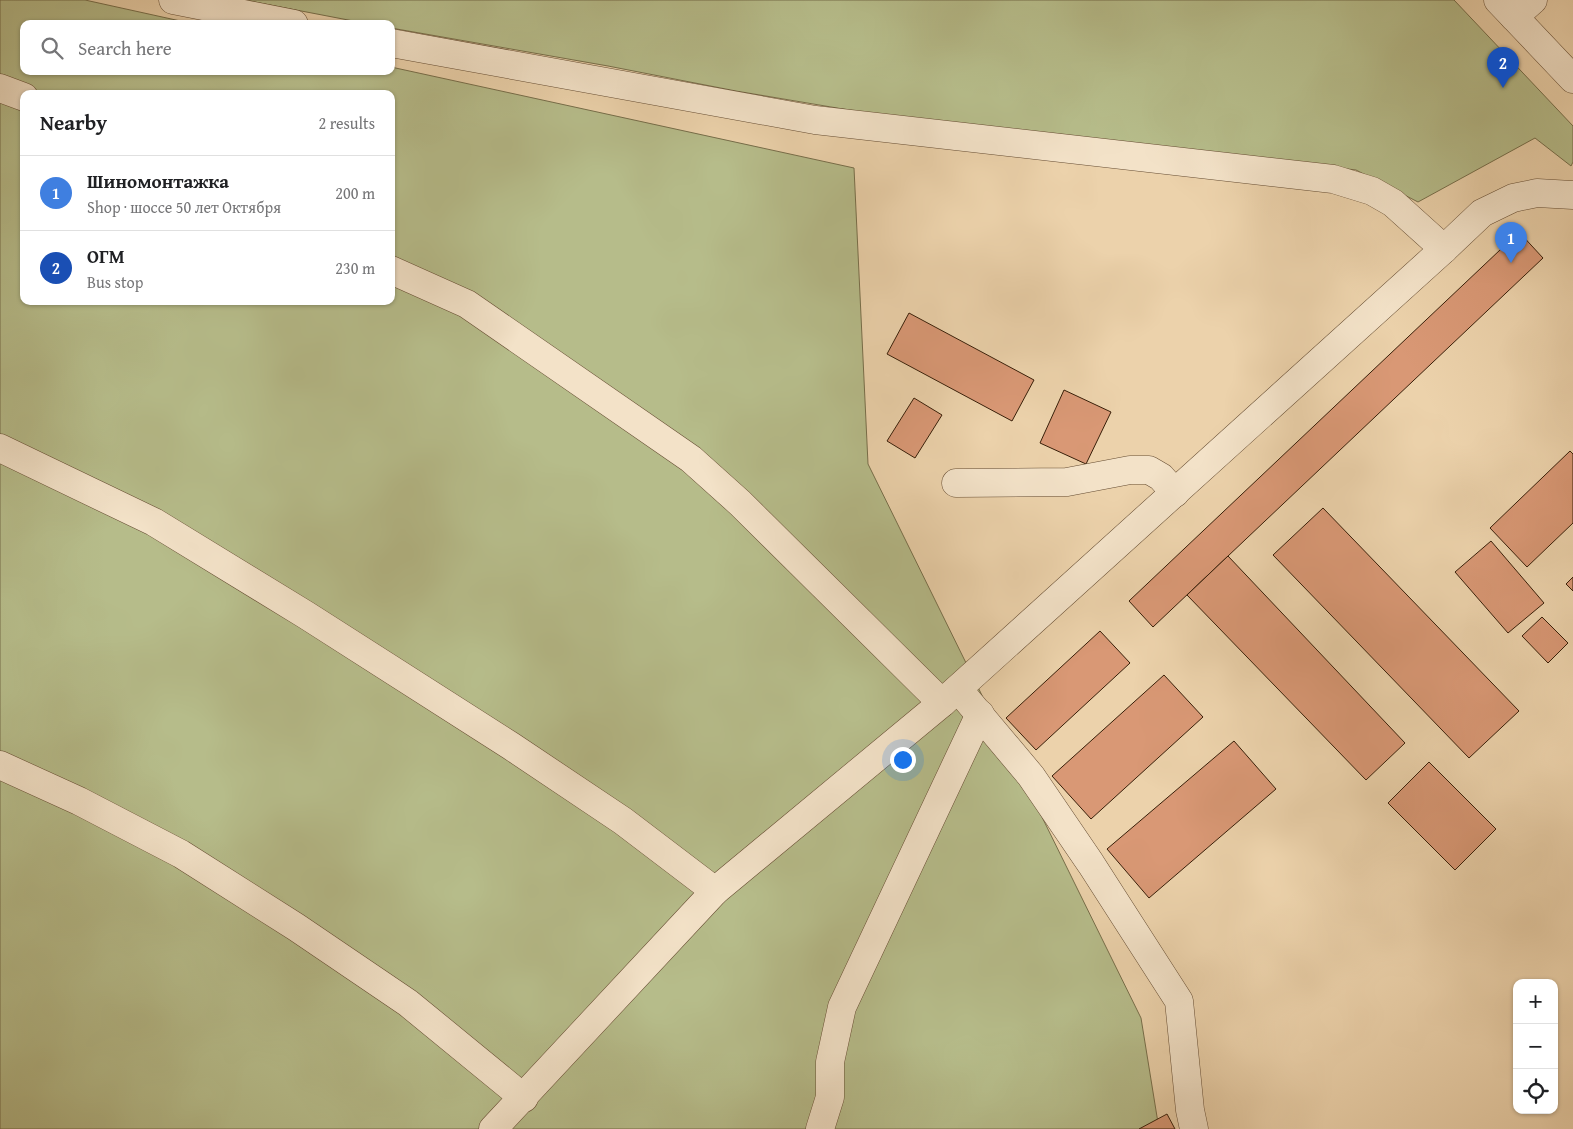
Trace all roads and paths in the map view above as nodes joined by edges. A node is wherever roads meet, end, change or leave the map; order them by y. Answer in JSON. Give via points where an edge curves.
{"nodes":[{"id":1,"x":173,"y":0,"type":"edge"},
{"id":2,"x":1515,"y":6,"type":"edge"},
{"id":3,"x":274,"y":20,"type":"edge"},
{"id":4,"x":395,"y":44,"type":"edge"},
{"id":5,"x":1573,"y":80,"type":"edge"},
{"id":6,"x":0,"y":88,"type":"edge"},
{"id":7,"x":20,"y":96,"type":"edge"},
{"id":8,"x":1573,"y":195,"type":"edge"},
{"id":9,"x":1444,"y":249,"type":"junction"},
{"id":10,"x":395,"y":272,"type":"edge"},
{"id":11,"x":0,"y":448,"type":"edge"},
{"id":12,"x":956,"y":483,"type":"dead end"},
{"id":13,"x":1175,"y":493,"type":"junction"},
{"id":14,"x":950,"y":696,"type":"junction"},
{"id":15,"x":980,"y":714,"type":"junction"},
{"id":16,"x":0,"y":765,"type":"edge"},
{"id":17,"x":715,"y":891,"type":"junction"},
{"id":18,"x":524,"y":1098,"type":"junction"},
{"id":19,"x":494,"y":1129,"type":"edge"},
{"id":20,"x":820,"y":1129,"type":"edge"},
{"id":21,"x":1194,"y":1129,"type":"edge"}],
"edges":[{"from":1,"to":3,"type":"street"},
{"from":2,"to":5,"type":"street"},
{"from":4,"to":9,"type":"street","via":[[815,120],[1333,179],[1372,191],[1394,203]]},
{"from":6,"to":7,"type":"street"},
{"from":8,"to":9,"type":"street","via":[[1537,193],[1513,198],[1482,213]]},
{"from":9,"to":13,"type":"street"},
{"from":10,"to":14,"type":"street","via":[[467,304],[691,458]]},
{"from":11,"to":17,"type":"street","via":[[154,522],[306,615],[623,820]]},
{"from":12,"to":13,"type":"street","via":[[1067,482],[1130,470],[1150,470]]},
{"from":13,"to":14,"type":"street"},
{"from":14,"to":15,"type":"street"},
{"from":14,"to":17,"type":"street"},
{"from":15,"to":20,"type":"street","via":[[842,1007],[830,1062],[830,1097]]},
{"from":15,"to":21,"type":"street","via":[[1031,776],[1179,1001]]},
{"from":16,"to":18,"type":"street","via":[[181,854],[296,927],[408,1003]]},
{"from":17,"to":18,"type":"street"},
{"from":18,"to":19,"type":"street"}]}
